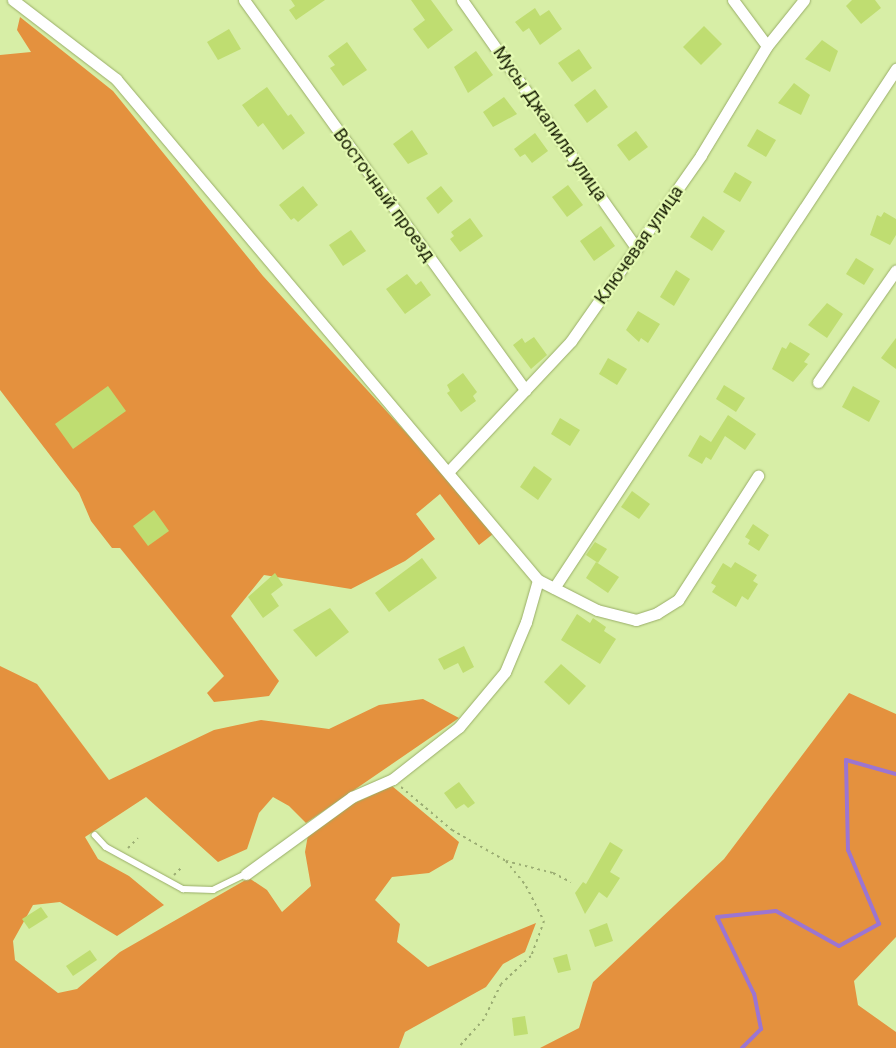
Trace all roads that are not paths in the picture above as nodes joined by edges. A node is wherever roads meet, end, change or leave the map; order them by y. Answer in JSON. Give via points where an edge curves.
{"nodes":[{"id":1,"x":13,"y":0,"type":"edge"},
{"id":2,"x":244,"y":0,"type":"edge"},
{"id":3,"x":462,"y":0,"type":"edge"},
{"id":4,"x":733,"y":0,"type":"edge"},
{"id":5,"x":804,"y":0,"type":"edge"},
{"id":6,"x":767,"y":46,"type":"junction"},
{"id":7,"x":896,"y":69,"type":"edge"},
{"id":8,"x":637,"y":249,"type":"junction"},
{"id":9,"x":896,"y":270,"type":"edge"},
{"id":10,"x":818,"y":382,"type":"dead end"},
{"id":11,"x":525,"y":390,"type":"junction"},
{"id":12,"x":449,"y":471,"type":"junction"},
{"id":13,"x":758,"y":476,"type":"dead end"},
{"id":14,"x":538,"y":580,"type":"junction"},
{"id":15,"x":554,"y":588,"type":"junction"},
{"id":16,"x":96,"y":835,"type":"dead end"},
{"id":17,"x":246,"y":874,"type":"joint"}],
"edges":[{"from":1,"to":12,"type":"street","via":[[116,79]]},
{"from":2,"to":11,"type":"street","name":"Восточный проезд"},
{"from":3,"to":8,"type":"street","name":"Мусы Джалиля улица"},
{"from":4,"to":6,"type":"street"},
{"from":5,"to":6,"type":"street","name":"Ключевая улица"},
{"from":6,"to":8,"type":"street","name":"Ключевая улица","via":[[701,155]]},
{"from":7,"to":15,"type":"street"},
{"from":8,"to":11,"type":"street","name":"Ключевая улица","via":[[571,341]]},
{"from":9,"to":10,"type":"street"},
{"from":11,"to":12,"type":"street","name":"Ключевая улица"},
{"from":12,"to":14,"type":"street"},
{"from":13,"to":15,"type":"street","via":[[678,600],[657,613],[636,620],[597,610]]},
{"from":14,"to":15,"type":"street"},
{"from":14,"to":17,"type":"street","via":[[526,622],[505,672],[459,727],[394,779],[352,797]]},
{"from":16,"to":17,"type":"lane","via":[[122,856],[167,882],[200,891],[213,890]]}]}
